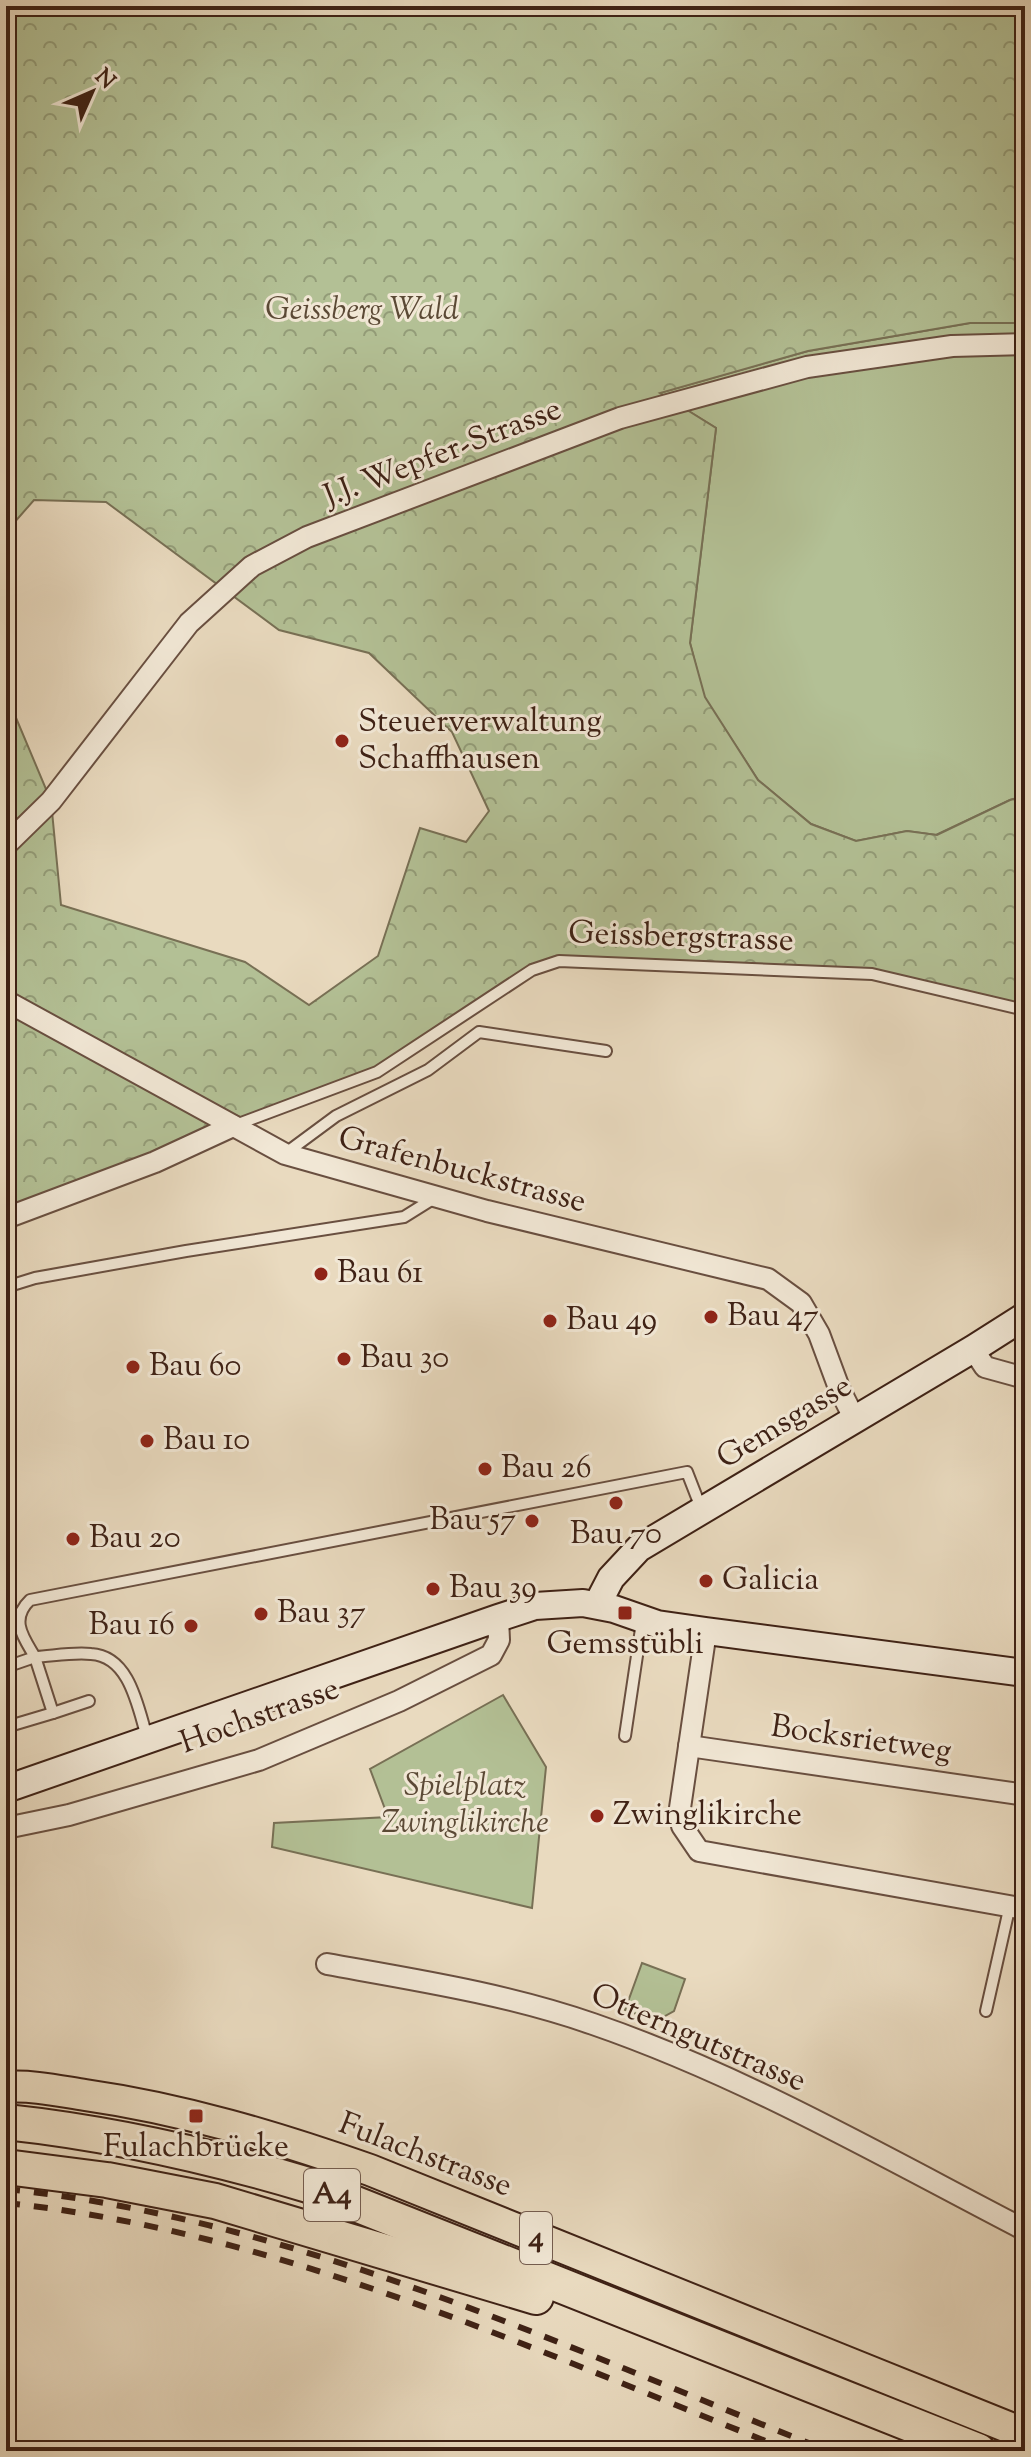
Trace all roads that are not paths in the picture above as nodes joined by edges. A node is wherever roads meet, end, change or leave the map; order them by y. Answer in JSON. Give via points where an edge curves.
{"nodes":[{"id":1,"x":1025,"y":344,"type":"edge"},
{"id":2,"x":6,"y":845,"type":"edge"},
{"id":3,"x":6,"y":1001,"type":"edge"},
{"id":4,"x":1025,"y":1010,"type":"edge"},
{"id":5,"x":606,"y":1051,"type":"dead end"},
{"id":6,"x":233,"y":1126,"type":"junction"},
{"id":7,"x":285,"y":1154,"type":"junction"},
{"id":8,"x":437,"y":1197,"type":"junction"},
{"id":9,"x":6,"y":1218,"type":"edge"},
{"id":10,"x":6,"y":1287,"type":"edge"},
{"id":11,"x":1025,"y":1316,"type":"edge"},
{"id":12,"x":973,"y":1349,"type":"junction"},
{"id":13,"x":1025,"y":1378,"type":"edge"},
{"id":14,"x":855,"y":1420,"type":"junction"},
{"id":15,"x":702,"y":1512,"type":"junction"},
{"id":16,"x":6,"y":1602,"type":"edge"},
{"id":17,"x":597,"y":1605,"type":"junction"},
{"id":18,"x":18,"y":1618,"type":"junction"},
{"id":19,"x":498,"y":1618,"type":"junction"},
{"id":20,"x":642,"y":1620,"type":"junction"},
{"id":21,"x":706,"y":1631,"type":"junction"},
{"id":22,"x":35,"y":1657,"type":"junction"},
{"id":23,"x":6,"y":1667,"type":"edge"},
{"id":24,"x":1025,"y":1673,"type":"edge"},
{"id":25,"x":89,"y":1701,"type":"dead end"},
{"id":26,"x":53,"y":1713,"type":"junction"},
{"id":27,"x":6,"y":1727,"type":"edge"},
{"id":28,"x":625,"y":1736,"type":"dead end"},
{"id":29,"x":148,"y":1739,"type":"junction"},
{"id":30,"x":689,"y":1746,"type":"junction"},
{"id":31,"x":6,"y":1789,"type":"edge"},
{"id":32,"x":1025,"y":1795,"type":"edge"},
{"id":33,"x":6,"y":1828,"type":"edge"},
{"id":34,"x":1017,"y":1907,"type":"edge"},
{"id":35,"x":327,"y":1964,"type":"dead end"},
{"id":36,"x":986,"y":2011,"type":"dead end"},
{"id":37,"x":19,"y":2088,"type":"edge"},
{"id":38,"x":6,"y":2122,"type":"edge"},
{"id":39,"x":6,"y":2145,"type":"edge"},
{"id":40,"x":291,"y":2159,"type":"dead end"},
{"id":41,"x":6,"y":2167,"type":"edge"},
{"id":42,"x":1025,"y":2230,"type":"edge"},
{"id":43,"x":566,"y":2298,"type":"junction"},
{"id":44,"x":1025,"y":2434,"type":"edge"},
{"id":45,"x":926,"y":2451,"type":"edge"},
{"id":46,"x":978,"y":2451,"type":"edge"}],
"edges":[{"from":1,"to":2,"type":"street","name":"J.J. Wepfer-Strasse","via":[[952,346],[807,367],[620,418],[307,537],[252,566],[189,623],[51,801]]},
{"from":3,"to":6,"type":"street","name":"Grafenbuckstrasse"},
{"from":4,"to":6,"type":"lane","name":"Geissbergstrasse","via":[[872,974],[559,961],[532,970],[377,1072]]},
{"from":5,"to":7,"type":"lane","via":[[479,1032],[428,1070],[336,1116]]},
{"from":6,"to":7,"type":"street","name":"Grafenbuckstrasse"},
{"from":6,"to":9,"type":"street","name":"Geissbergstrasse","via":[[155,1162]]},
{"from":7,"to":8,"type":"street","name":"Grafenbuckstrasse"},
{"from":8,"to":10,"type":"lane","via":[[404,1217]]},
{"from":8,"to":14,"type":"street","name":"Grafenbuckstrasse","via":[[768,1279],[801,1303]]},
{"from":11,"to":12,"type":"street","name":"Gemsgasse"},
{"from":12,"to":13,"type":"street","via":[[985,1367]]},
{"from":12,"to":14,"type":"street","name":"Gemsgasse"},
{"from":14,"to":15,"type":"street","name":"Gemsgasse"},
{"from":15,"to":17,"type":"street","name":"Gemsgasse","via":[[639,1548],[611,1578]]},
{"from":15,"to":18,"type":"lane","via":[[687,1472],[30,1600]]},
{"from":16,"to":18,"type":"lane"},
{"from":17,"to":19,"type":"street","name":"Hochstrasse","via":[[553,1603]]},
{"from":17,"to":20,"type":"street","name":"Hochstrasse"},
{"from":18,"to":22,"type":"lane"},
{"from":19,"to":29,"type":"street","name":"Hochstrasse"},
{"from":19,"to":33,"type":"street","name":"Hochstrasse","via":[[499,1640],[491,1655],[399,1701],[259,1760]]},
{"from":20,"to":21,"type":"street","name":"Hochstrasse"},
{"from":20,"to":28,"type":"lane"},
{"from":21,"to":24,"type":"street","name":"Hochstrasse"},
{"from":21,"to":30,"type":"street"},
{"from":22,"to":23,"type":"lane"},
{"from":22,"to":26,"type":"lane"},
{"from":22,"to":29,"type":"lane","via":[[93,1653],[115,1664],[129,1683]]},
{"from":25,"to":26,"type":"lane"},
{"from":26,"to":27,"type":"lane"},
{"from":29,"to":31,"type":"street","name":"Hochstrasse"},
{"from":30,"to":32,"type":"street","name":"Bocksrietweg"},
{"from":30,"to":34,"type":"street","via":[[680,1808],[682,1826],[699,1851]]},
{"from":34,"to":36,"type":"lane"},
{"from":35,"to":42,"type":"street","name":"Otterngutstrasse","via":[[481,1993],[590,2023],[668,2052],[775,2100]]},
{"from":37,"to":44,"type":"main road","name":"Fulachstrasse","number":"4","via":[[219,2121],[330,2156]]},
{"from":38,"to":43,"type":"highway","number":"A4","via":[[109,2135],[308,2185]]},
{"from":39,"to":43,"type":"highway","number":"A4","via":[[157,2167],[248,2190]]},
{"from":40,"to":43,"type":"highway"},
{"from":41,"to":43,"type":"highway","via":[[215,2201]]},
{"from":43,"to":45,"type":"highway","number":"A4"},
{"from":43,"to":46,"type":"highway","number":"A4"}]}
